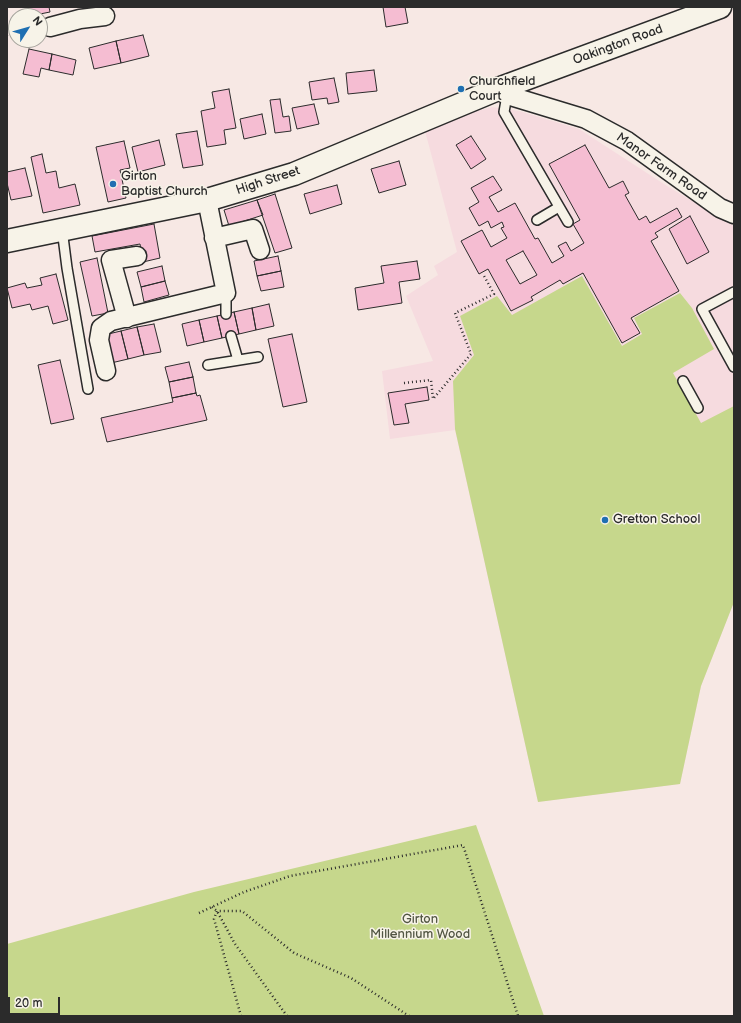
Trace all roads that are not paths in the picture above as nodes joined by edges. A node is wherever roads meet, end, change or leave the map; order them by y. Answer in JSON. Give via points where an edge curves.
{"nodes":[{"id":1,"x":720,"y":7,"type":"edge"},
{"id":2,"x":79,"y":13,"type":"edge"},
{"id":3,"x":105,"y":16,"type":"dead end"},
{"id":4,"x":50,"y":27,"type":"dead end"},
{"id":5,"x":507,"y":89,"type":"junction"},
{"id":6,"x":207,"y":200,"type":"junction"},
{"id":7,"x":559,"y":207,"type":"junction"},
{"id":8,"x":734,"y":214,"type":"edge"},
{"id":9,"x":537,"y":220,"type":"dead end"},
{"id":10,"x":568,"y":222,"type":"dead end"},
{"id":11,"x":62,"y":229,"type":"junction"},
{"id":12,"x":214,"y":238,"type":"junction"},
{"id":13,"x":7,"y":241,"type":"edge"},
{"id":14,"x":260,"y":250,"type":"dead end"},
{"id":15,"x":137,"y":256,"type":"dead end"},
{"id":16,"x":734,"y":292,"type":"edge"},
{"id":17,"x":226,"y":293,"type":"junction"},
{"id":18,"x":226,"y":314,"type":"dead end"},
{"id":19,"x":127,"y":318,"type":"junction"},
{"id":20,"x":231,"y":336,"type":"dead end"},
{"id":21,"x":258,"y":357,"type":"dead end"},
{"id":22,"x":238,"y":360,"type":"junction"},
{"id":23,"x":208,"y":365,"type":"dead end"},
{"id":24,"x":734,"y":367,"type":"edge"},
{"id":25,"x":106,"y":371,"type":"dead end"},
{"id":26,"x":682,"y":381,"type":"dead end"},
{"id":27,"x":88,"y":389,"type":"dead end"},
{"id":28,"x":698,"y":408,"type":"dead end"}],
"edges":[{"from":1,"to":5,"type":"street","name":"Oakington Road"},
{"from":2,"to":3,"type":"street"},
{"from":2,"to":4,"type":"street"},
{"from":5,"to":6,"type":"street","name":"High Street","via":[[294,174]]},
{"from":5,"to":7,"type":"lane","via":[[504,112]]},
{"from":5,"to":8,"type":"street","name":"Manor Farm Road","via":[[586,119],[626,141],[665,166],[693,190]]},
{"from":6,"to":11,"type":"street","name":"High Street"},
{"from":6,"to":12,"type":"street"},
{"from":7,"to":9,"type":"lane"},
{"from":7,"to":10,"type":"lane"},
{"from":11,"to":13,"type":"street","name":"High Street"},
{"from":11,"to":27,"type":"lane"},
{"from":12,"to":14,"type":"street","via":[[253,229]]},
{"from":12,"to":17,"type":"street"},
{"from":15,"to":19,"type":"street","via":[[111,260]]},
{"from":16,"to":24,"type":"lane","via":[[702,309]]},
{"from":17,"to":18,"type":"lane"},
{"from":17,"to":19,"type":"street"},
{"from":19,"to":25,"type":"street","via":[[111,321],[101,328],[99,340]]},
{"from":20,"to":22,"type":"lane"},
{"from":21,"to":22,"type":"lane"},
{"from":22,"to":23,"type":"lane"},
{"from":26,"to":28,"type":"lane"}]}
